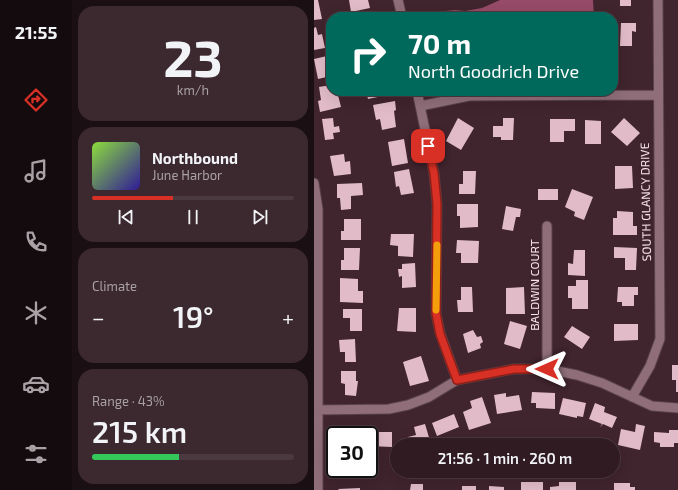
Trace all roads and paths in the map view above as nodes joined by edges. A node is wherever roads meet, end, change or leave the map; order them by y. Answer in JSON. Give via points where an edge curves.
{"nodes":[{"id":1,"x":398,"y":0,"type":"edge"},
{"id":2,"x":658,"y":0,"type":"edge"},
{"id":3,"x":401,"y":12,"type":"edge"},
{"id":4,"x":618,"y":95,"type":"edge"},
{"id":5,"x":657,"y":95,"type":"junction"},
{"id":6,"x":418,"y":96,"type":"edge"},
{"id":7,"x":469,"y":96,"type":"edge"},
{"id":8,"x":420,"y":106,"type":"junction"},
{"id":9,"x":314,"y":183,"type":"edge"},
{"id":10,"x":547,"y":226,"type":"dead end"},
{"id":11,"x":547,"y":369,"type":"junction"},
{"id":12,"x":457,"y":380,"type":"junction"},
{"id":13,"x":632,"y":397,"type":"junction"},
{"id":14,"x":678,"y":408,"type":"edge"},
{"id":15,"x":316,"y":410,"type":"edge"},
{"id":16,"x":318,"y":490,"type":"edge"}],
"edges":[{"from":1,"to":3,"type":"street"},
{"from":2,"to":5,"type":"street","name":"SOUTH GLANCY DRIVE"},
{"from":4,"to":5,"type":"street"},
{"from":5,"to":13,"type":"street","name":"SOUTH GLANCY DRIVE","via":[[660,339],[650,366]]},
{"from":6,"to":8,"type":"street"},
{"from":7,"to":8,"type":"street"},
{"from":8,"to":12,"type":"street","via":[[434,173],[437,204],[436,313],[440,334]]},
{"from":9,"to":15,"type":"street","via":[[318,209]]},
{"from":10,"to":11,"type":"street","name":"BALDWIN COURT"},
{"from":11,"to":12,"type":"street","via":[[514,369]]},
{"from":11,"to":13,"type":"street","via":[[602,382]]},
{"from":12,"to":15,"type":"street","via":[[408,406],[389,410]]},
{"from":13,"to":14,"type":"street","via":[[652,406]]},
{"from":15,"to":16,"type":"street"}]}
